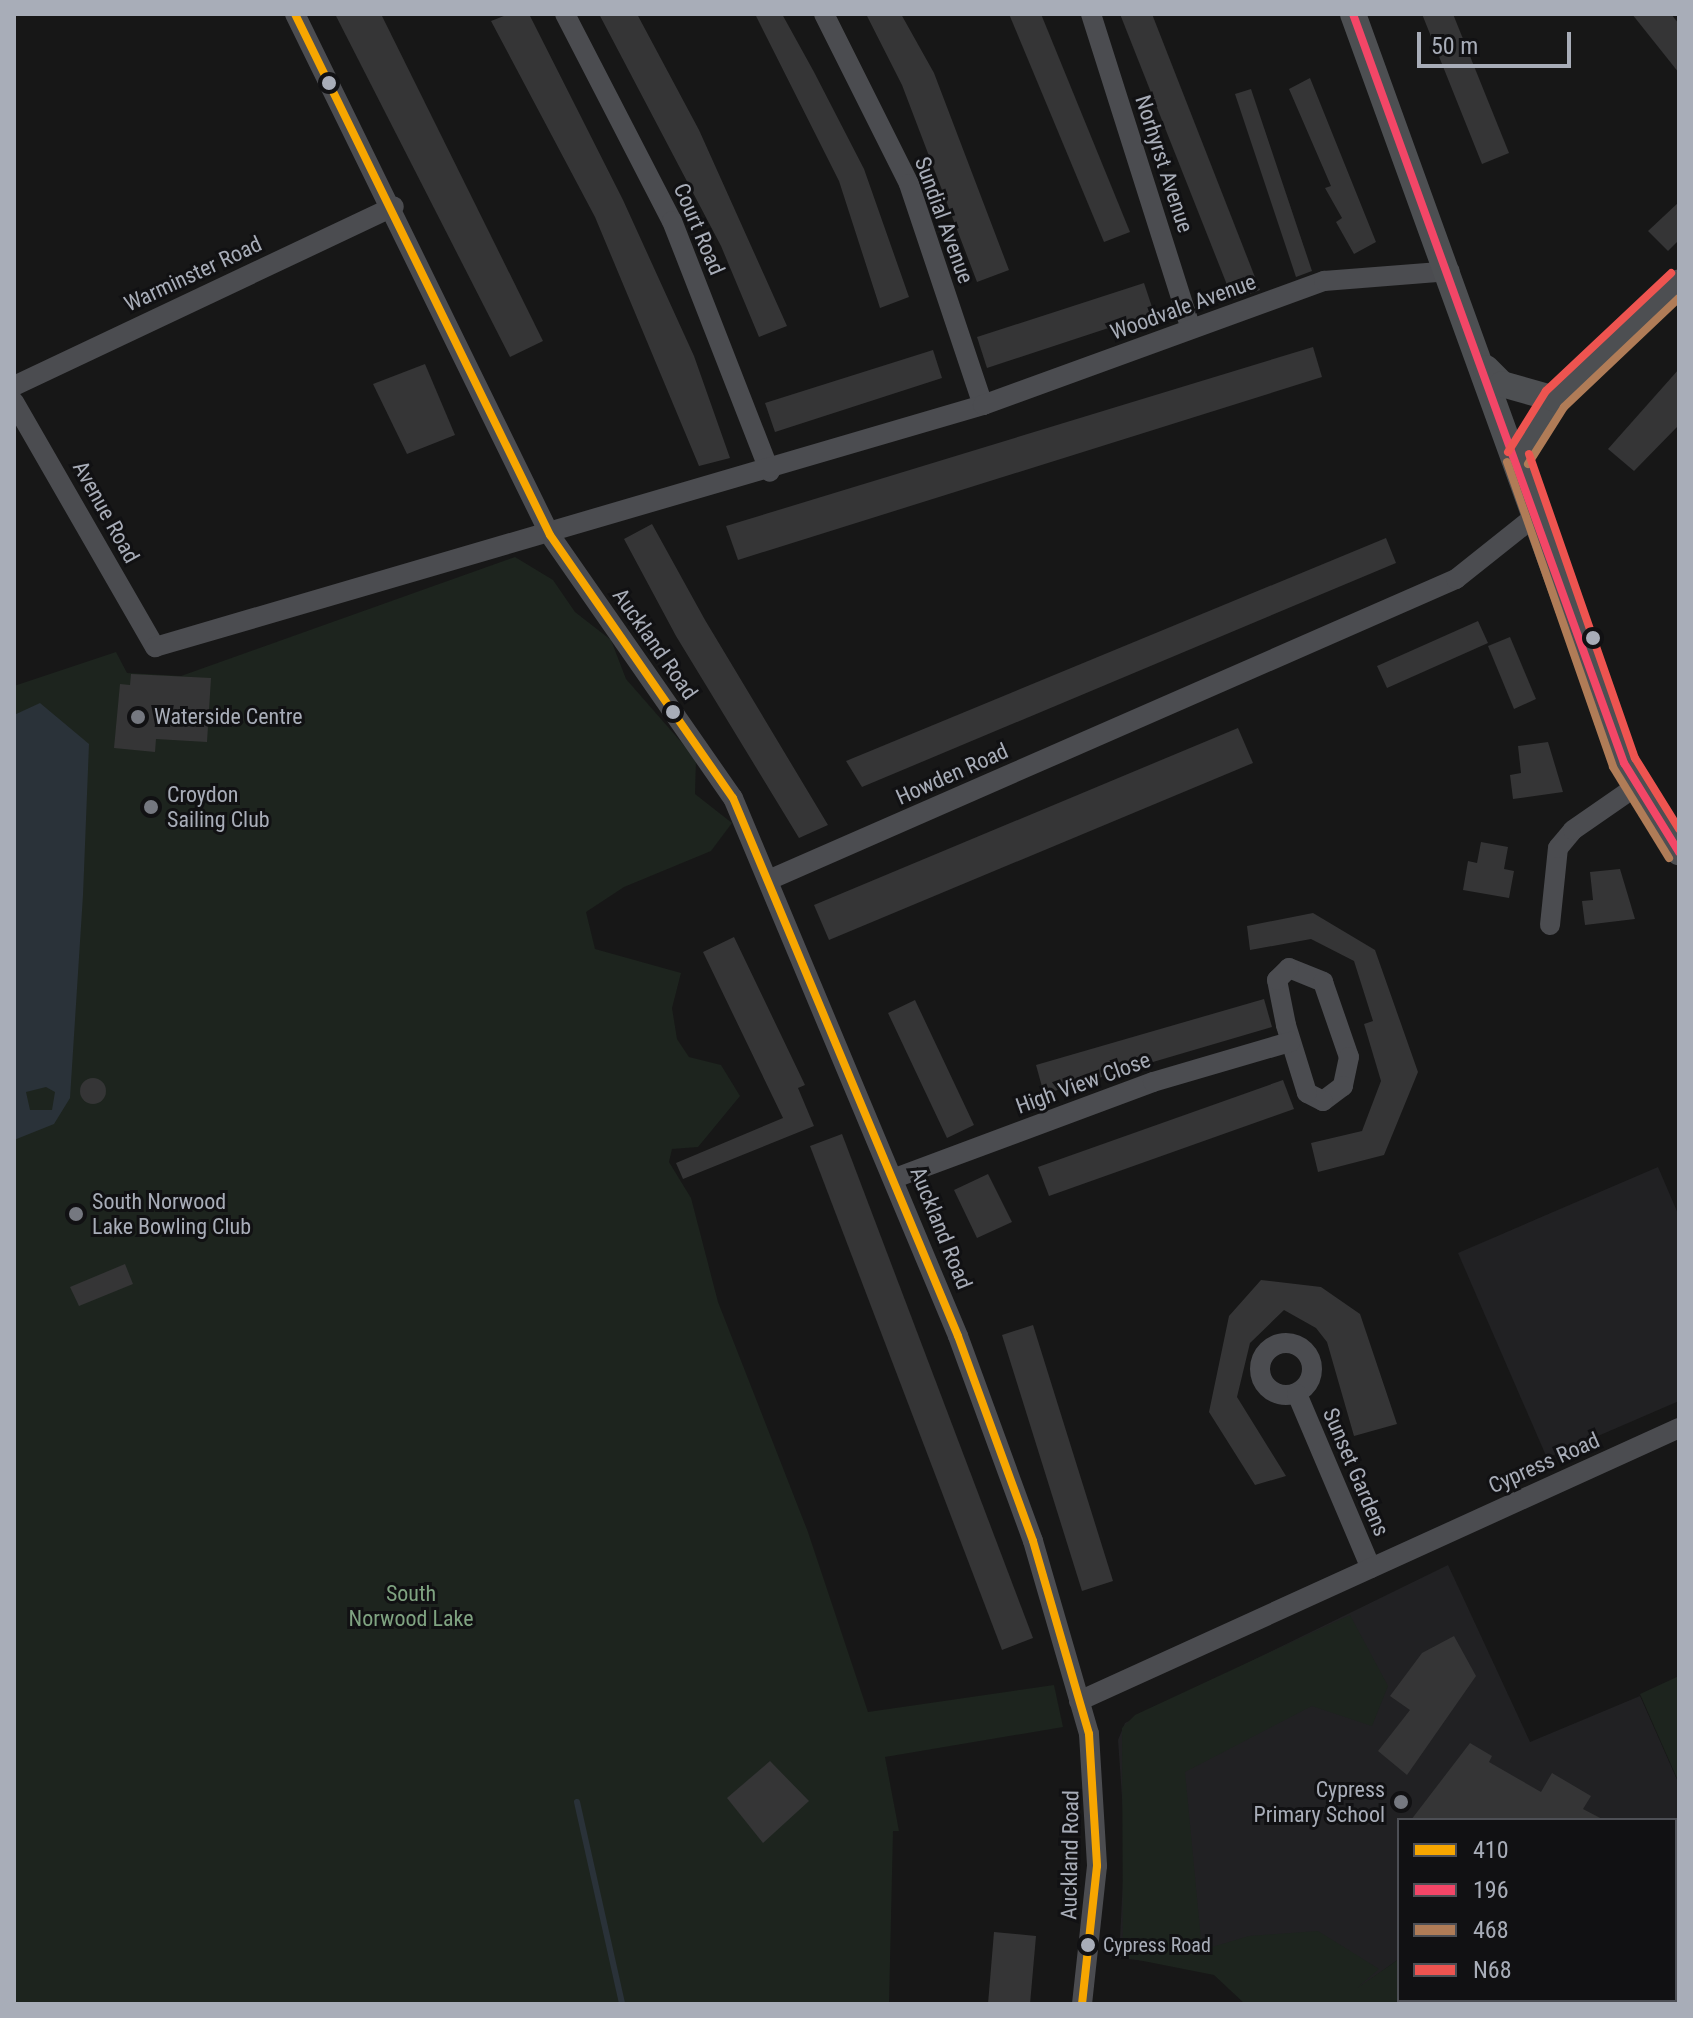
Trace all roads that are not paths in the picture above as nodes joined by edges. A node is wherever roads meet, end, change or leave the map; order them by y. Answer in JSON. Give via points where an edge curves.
{"nodes":[{"id":1,"x":295,"y":14,"type":"edge"},
{"id":2,"x":565,"y":14,"type":"edge"},
{"id":3,"x":824,"y":14,"type":"edge"},
{"id":4,"x":1091,"y":14,"type":"edge"},
{"id":5,"x":1353,"y":14,"type":"edge"},
{"id":6,"x":394,"y":206,"type":"junction"},
{"id":7,"x":1450,"y":271,"type":"junction"},
{"id":8,"x":1679,"y":282,"type":"edge"},
{"id":9,"x":1191,"y":329,"type":"junction"},
{"id":10,"x":1486,"y":368,"type":"junction"},
{"id":11,"x":14,"y":386,"type":"edge"},
{"id":12,"x":1555,"y":399,"type":"junction"},
{"id":13,"x":14,"y":402,"type":"edge"},
{"id":14,"x":983,"y":405,"type":"junction"},
{"id":15,"x":1518,"y":458,"type":"junction"},
{"id":16,"x":770,"y":472,"type":"junction"},
{"id":17,"x":1534,"y":517,"type":"junction"},
{"id":18,"x":550,"y":535,"type":"junction"},
{"id":19,"x":155,"y":647,"type":"joint"},
{"id":20,"x":1638,"y":785,"type":"junction"},
{"id":21,"x":1679,"y":852,"type":"edge"},
{"id":22,"x":771,"y":879,"type":"junction"},
{"id":23,"x":1550,"y":925,"type":"dead end"},
{"id":24,"x":1290,"y":1042,"type":"junction"},
{"id":25,"x":895,"y":1178,"type":"junction"},
{"id":26,"x":1297,"y":1394,"type":"dead end"},
{"id":27,"x":1679,"y":1428,"type":"edge"},
{"id":28,"x":1371,"y":1568,"type":"junction"},
{"id":29,"x":1079,"y":1701,"type":"junction"},
{"id":30,"x":1082,"y":2004,"type":"edge"}],
"edges":[{"from":1,"to":6,"type":"street","name":"Auckland Road"},
{"from":2,"to":16,"type":"street","name":"Court Road","via":[[672,221]]},
{"from":3,"to":14,"type":"street","name":"Sundial Avenue","via":[[909,184]]},
{"from":4,"to":9,"type":"street","name":"Norhyrst Avenue"},
{"from":5,"to":7,"type":"main road"},
{"from":6,"to":11,"type":"street","name":"Warminster Road"},
{"from":6,"to":18,"type":"street","name":"Auckland Road"},
{"from":7,"to":9,"type":"street","name":"Woodvale Avenue","via":[[1324,281]]},
{"from":7,"to":10,"type":"main road"},
{"from":8,"to":12,"type":"main road"},
{"from":9,"to":14,"type":"street","name":"Woodvale Avenue"},
{"from":10,"to":12,"type":"main road","via":[[1502,384]]},
{"from":10,"to":15,"type":"main road"},
{"from":12,"to":15,"type":"main road"},
{"from":13,"to":19,"type":"street","name":"Avenue Road"},
{"from":14,"to":16,"type":"street","name":"Woodvale Avenue"},
{"from":15,"to":17,"type":"main road"},
{"from":16,"to":18,"type":"street","name":"Woodvale Avenue"},
{"from":17,"to":20,"type":"main road","via":[[1624,763]]},
{"from":17,"to":22,"type":"street","name":"Howden Road","via":[[1456,579]]},
{"from":18,"to":19,"type":"street","name":"Woodvale Avenue"},
{"from":18,"to":22,"type":"street","name":"Auckland Road","via":[[733,798]]},
{"from":20,"to":21,"type":"main road"},
{"from":20,"to":23,"type":"street","via":[[1573,830],[1558,848]]},
{"from":22,"to":25,"type":"street","name":"Auckland Road"},
{"from":24,"to":24,"type":"street","via":[[1277,980],[1289,968],[1314,975],[1328,991],[1349,1057],[1335,1097],[1313,1101]]},
{"from":24,"to":25,"type":"street","name":"High View Close","via":[[1153,1082]]},
{"from":25,"to":29,"type":"street","name":"Auckland Road","via":[[1033,1541]]},
{"from":26,"to":28,"type":"street","name":"Sunset Gardens"},
{"from":27,"to":28,"type":"street","name":"Cypress Road"},
{"from":28,"to":29,"type":"street","name":"Cypress Road"},
{"from":29,"to":30,"type":"street","name":"Auckland Road","via":[[1096,1805],[1094,1917]]}]}
